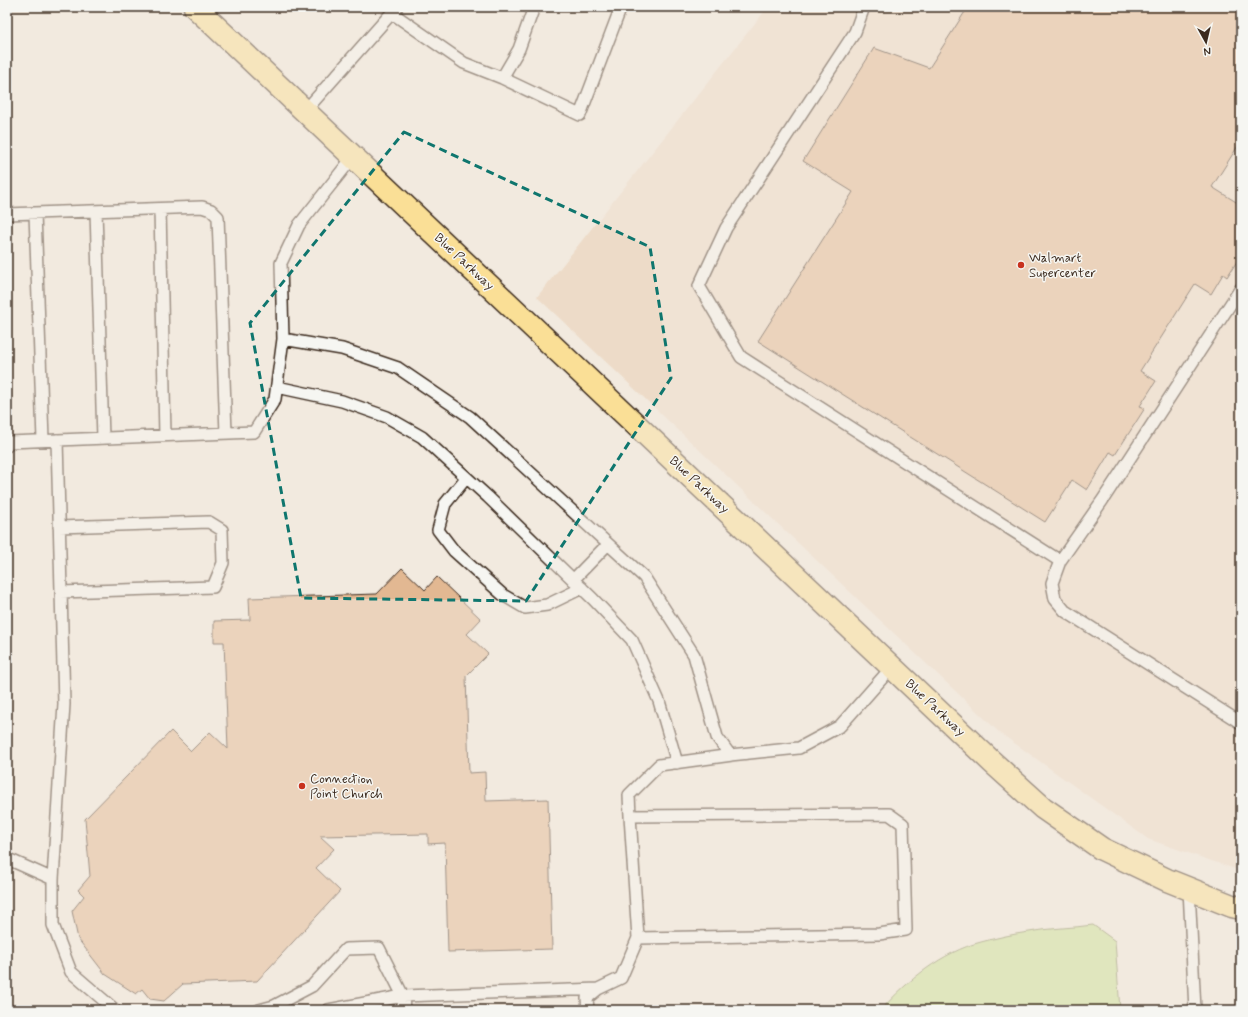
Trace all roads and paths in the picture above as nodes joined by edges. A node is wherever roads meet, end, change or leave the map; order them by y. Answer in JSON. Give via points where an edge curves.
{"nodes":[{"id":1,"x":195,"y":7,"type":"edge"},
{"id":2,"x":534,"y":7,"type":"edge"},
{"id":3,"x":621,"y":7,"type":"edge"},
{"id":4,"x":864,"y":7,"type":"edge"},
{"id":5,"x":395,"y":10,"type":"edge"},
{"id":6,"x":502,"y":78,"type":"junction"},
{"id":7,"x":305,"y":111,"type":"junction"},
{"id":8,"x":353,"y":157,"type":"junction"},
{"id":9,"x":160,"y":209,"type":"junction"},
{"id":10,"x":96,"y":211,"type":"junction"},
{"id":11,"x":35,"y":213,"type":"junction"},
{"id":12,"x":7,"y":214,"type":"edge"},
{"id":13,"x":1241,"y":288,"type":"edge"},
{"id":14,"x":283,"y":339,"type":"junction"},
{"id":15,"x":277,"y":387,"type":"junction"},
{"id":16,"x":226,"y":433,"type":"junction"},
{"id":17,"x":165,"y":435,"type":"junction"},
{"id":18,"x":103,"y":438,"type":"junction"},
{"id":19,"x":42,"y":440,"type":"junction"},
{"id":20,"x":57,"y":440,"type":"junction"},
{"id":21,"x":7,"y":446,"type":"edge"},
{"id":22,"x":466,"y":478,"type":"junction"},
{"id":23,"x":59,"y":527,"type":"junction"},
{"id":24,"x":608,"y":544,"type":"junction"},
{"id":25,"x":1060,"y":561,"type":"junction"},
{"id":26,"x":573,"y":580,"type":"junction"},
{"id":27,"x":582,"y":588,"type":"junction"},
{"id":28,"x":61,"y":592,"type":"junction"},
{"id":29,"x":892,"y":667,"type":"junction"},
{"id":30,"x":1241,"y":722,"type":"edge"},
{"id":31,"x":732,"y":755,"type":"junction"},
{"id":32,"x":677,"y":762,"type":"junction"},
{"id":33,"x":630,"y":816,"type":"junction"},
{"id":34,"x":7,"y":856,"type":"edge"},
{"id":35,"x":53,"y":879,"type":"junction"},
{"id":36,"x":1189,"y":889,"type":"junction"},
{"id":37,"x":1241,"y":908,"type":"edge"},
{"id":38,"x":638,"y":938,"type":"junction"},
{"id":39,"x":598,"y":989,"type":"junction"},
{"id":40,"x":403,"y":996,"type":"junction"},
{"id":41,"x":115,"y":1010,"type":"edge"},
{"id":42,"x":260,"y":1010,"type":"edge"},
{"id":43,"x":328,"y":1010,"type":"edge"},
{"id":44,"x":404,"y":1010,"type":"edge"},
{"id":45,"x":588,"y":1010,"type":"edge"},
{"id":46,"x":1195,"y":1010,"type":"edge"}],
"edges":[{"from":1,"to":7,"type":"highway","name":"Blue Parkway"},
{"from":2,"to":6,"type":"lane","via":[[519,49]]},
{"from":3,"to":6,"type":"lane","via":[[580,115]]},
{"from":4,"to":25,"type":"lane","via":[[855,32],[726,228],[699,286],[742,357]]},
{"from":5,"to":6,"type":"lane","via":[[464,63]]},
{"from":5,"to":7,"type":"lane"},
{"from":7,"to":8,"type":"highway","name":"Blue Parkway"},
{"from":8,"to":14,"type":"lane","via":[[299,225],[281,263]]},
{"from":8,"to":29,"type":"highway","name":"Blue Parkway"},
{"from":9,"to":10,"type":"lane"},
{"from":9,"to":16,"type":"lane","via":[[202,208],[211,210],[218,217]]},
{"from":9,"to":17,"type":"lane"},
{"from":10,"to":11,"type":"lane"},
{"from":10,"to":18,"type":"lane"},
{"from":11,"to":12,"type":"lane"},
{"from":11,"to":19,"type":"lane"},
{"from":13,"to":25,"type":"lane"},
{"from":14,"to":15,"type":"lane"},
{"from":14,"to":24,"type":"lane","via":[[342,349],[398,368],[470,417]]},
{"from":15,"to":16,"type":"lane","via":[[275,399],[254,432]]},
{"from":15,"to":22,"type":"lane","via":[[342,401],[387,416],[422,437]]},
{"from":16,"to":17,"type":"lane"},
{"from":17,"to":18,"type":"lane"},
{"from":18,"to":20,"type":"lane"},
{"from":19,"to":20,"type":"lane"},
{"from":19,"to":21,"type":"lane","via":[[9,442]]},
{"from":20,"to":23,"type":"lane"},
{"from":22,"to":26,"type":"lane"},
{"from":22,"to":27,"type":"lane","via":[[445,504],[438,530],[454,551],[503,595],[525,608],[547,605]]},
{"from":23,"to":28,"type":"lane"},
{"from":23,"to":28,"type":"lane","via":[[209,522],[222,530],[223,563],[213,587]]},
{"from":24,"to":26,"type":"lane"},
{"from":24,"to":31,"type":"lane","via":[[644,577],[694,655],[717,737]]},
{"from":25,"to":30,"type":"lane","via":[[1052,583],[1054,599],[1065,611]]},
{"from":26,"to":27,"type":"lane"},
{"from":27,"to":32,"type":"lane","via":[[632,640],[659,701]]},
{"from":28,"to":35,"type":"lane","via":[[64,704]]},
{"from":29,"to":31,"type":"lane","via":[[840,726],[799,748]]},
{"from":29,"to":36,"type":"highway","name":"Blue Parkway","via":[[1043,808],[1102,849]]},
{"from":31,"to":32,"type":"lane"},
{"from":32,"to":33,"type":"lane","via":[[659,765],[629,795]]},
{"from":33,"to":38,"type":"lane"},
{"from":33,"to":38,"type":"lane","via":[[889,814],[903,824],[906,930],[879,934]]},
{"from":34,"to":35,"type":"lane","via":[[8,859]]},
{"from":35,"to":41,"type":"lane","via":[[54,925],[71,972]]},
{"from":36,"to":37,"type":"highway","name":"Blue Parkway"},
{"from":36,"to":46,"type":"lane"},
{"from":38,"to":39,"type":"lane","via":[[621,978]]},
{"from":39,"to":40,"type":"lane"},
{"from":39,"to":45,"type":"lane","via":[[587,998]]},
{"from":40,"to":42,"type":"lane","via":[[379,948],[346,949],[312,986],[274,1006]]},
{"from":40,"to":43,"type":"lane"},
{"from":40,"to":44,"type":"lane"}]}
